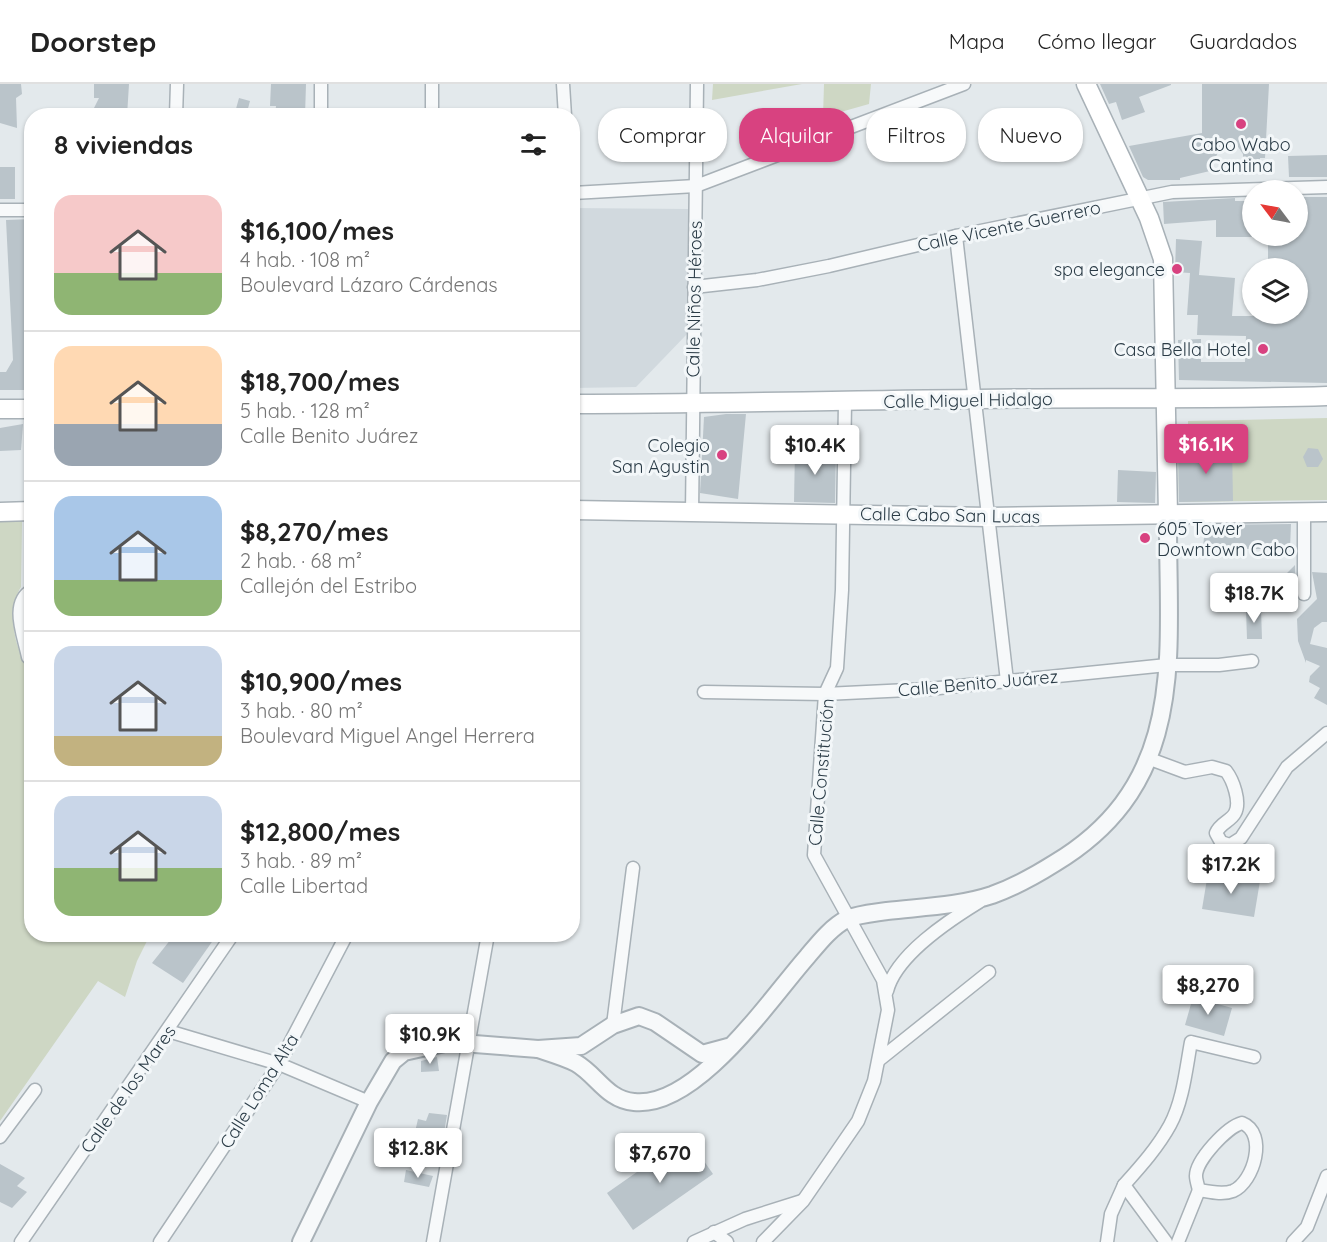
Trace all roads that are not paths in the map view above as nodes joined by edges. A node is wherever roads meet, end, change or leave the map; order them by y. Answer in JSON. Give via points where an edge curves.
{"nodes":[{"id":1,"x":177,"y":84,"type":"edge"},
{"id":2,"x":321,"y":84,"type":"edge"},
{"id":3,"x":432,"y":84,"type":"edge"},
{"id":4,"x":563,"y":84,"type":"edge"},
{"id":5,"x":697,"y":84,"type":"edge"},
{"id":6,"x":964,"y":84,"type":"edge"},
{"id":7,"x":1086,"y":84,"type":"edge"},
{"id":8,"x":177,"y":108,"type":"edge"},
{"id":9,"x":321,"y":108,"type":"edge"},
{"id":10,"x":432,"y":108,"type":"edge"},
{"id":11,"x":564,"y":108,"type":"edge"},
{"id":12,"x":696,"y":186,"type":"junction"},
{"id":13,"x":1327,"y":187,"type":"edge"},
{"id":14,"x":580,"y":193,"type":"edge"},
{"id":15,"x":1140,"y":198,"type":"junction"},
{"id":16,"x":0,"y":210,"type":"edge"},
{"id":17,"x":24,"y":210,"type":"edge"},
{"id":18,"x":956,"y":236,"type":"junction"},
{"id":19,"x":694,"y":287,"type":"junction"},
{"id":20,"x":1327,"y":396,"type":"edge"},
{"id":21,"x":976,"y":399,"type":"junction"},
{"id":22,"x":1165,"y":399,"type":"junction"},
{"id":23,"x":845,"y":403,"type":"junction"},
{"id":24,"x":580,"y":404,"type":"edge"},
{"id":25,"x":693,"y":404,"type":"junction"},
{"id":26,"x":0,"y":409,"type":"edge"},
{"id":27,"x":24,"y":409,"type":"edge"},
{"id":28,"x":580,"y":510,"type":"edge"},
{"id":29,"x":24,"y":511,"type":"edge"},
{"id":30,"x":0,"y":512,"type":"edge"},
{"id":31,"x":1327,"y":512,"type":"edge"},
{"id":32,"x":843,"y":513,"type":"junction"},
{"id":33,"x":1304,"y":513,"type":"junction"},
{"id":34,"x":692,"y":514,"type":"junction"},
{"id":35,"x":1168,"y":515,"type":"junction"},
{"id":36,"x":990,"y":517,"type":"junction"},
{"id":37,"x":1304,"y":594,"type":"dead end"},
{"id":38,"x":24,"y":596,"type":"edge"},
{"id":39,"x":24,"y":637,"type":"edge"},
{"id":40,"x":1252,"y":661,"type":"dead end"},
{"id":41,"x":1167,"y":666,"type":"junction"},
{"id":42,"x":1007,"y":681,"type":"junction"},
{"id":43,"x":704,"y":692,"type":"dead end"},
{"id":44,"x":825,"y":694,"type":"junction"},
{"id":45,"x":1327,"y":733,"type":"edge"},
{"id":46,"x":1150,"y":759,"type":"junction"},
{"id":47,"x":633,"y":868,"type":"dead end"},
{"id":48,"x":990,"y":895,"type":"junction"},
{"id":49,"x":847,"y":919,"type":"junction"},
{"id":50,"x":228,"y":942,"type":"edge"},
{"id":51,"x":343,"y":942,"type":"edge"},
{"id":52,"x":487,"y":942,"type":"edge"},
{"id":53,"x":989,"y":972,"type":"dead end"},
{"id":54,"x":887,"y":991,"type":"junction"},
{"id":55,"x":612,"y":1025,"type":"junction"},
{"id":56,"x":168,"y":1031,"type":"junction"},
{"id":57,"x":469,"y":1042,"type":"junction"},
{"id":58,"x":729,"y":1047,"type":"junction"},
{"id":59,"x":538,"y":1049,"type":"junction"},
{"id":60,"x":1254,"y":1057,"type":"dead end"},
{"id":61,"x":879,"y":1060,"type":"junction"},
{"id":62,"x":279,"y":1064,"type":"junction"},
{"id":63,"x":35,"y":1090,"type":"dead end"},
{"id":64,"x":369,"y":1102,"type":"junction"},
{"id":65,"x":0,"y":1137,"type":"edge"},
{"id":66,"x":1327,"y":1176,"type":"edge"},
{"id":67,"x":1124,"y":1185,"type":"junction"},
{"id":68,"x":1199,"y":1190,"type":"junction"},
{"id":69,"x":804,"y":1200,"type":"junction"},
{"id":70,"x":714,"y":1232,"type":"junction"},
{"id":71,"x":21,"y":1242,"type":"edge"},
{"id":72,"x":160,"y":1242,"type":"edge"},
{"id":73,"x":301,"y":1242,"type":"edge"},
{"id":74,"x":433,"y":1242,"type":"edge"},
{"id":75,"x":694,"y":1242,"type":"edge"},
{"id":76,"x":727,"y":1242,"type":"edge"},
{"id":77,"x":763,"y":1242,"type":"edge"},
{"id":78,"x":1107,"y":1242,"type":"edge"},
{"id":79,"x":1166,"y":1242,"type":"edge"},
{"id":80,"x":1178,"y":1242,"type":"edge"},
{"id":81,"x":1293,"y":1242,"type":"edge"}],
"edges":[{"from":1,"to":8,"type":"street"},
{"from":2,"to":9,"type":"street"},
{"from":3,"to":10,"type":"street"},
{"from":4,"to":11,"type":"street"},
{"from":5,"to":12,"type":"street","name":"Calle Niños Héroes"},
{"from":6,"to":12,"type":"street"},
{"from":7,"to":15,"type":"main road"},
{"from":12,"to":14,"type":"street"},
{"from":12,"to":19,"type":"street","name":"Calle Niños Héroes"},
{"from":13,"to":15,"type":"street","name":"Calle Vicente Guerrero","via":[[1212,189]]},
{"from":15,"to":18,"type":"street","name":"Calle Vicente Guerrero"},
{"from":15,"to":22,"type":"main road","via":[[1155,231],[1164,272]]},
{"from":16,"to":17,"type":"street"},
{"from":18,"to":19,"type":"street","name":"Calle Vicente Guerrero","via":[[829,266]]},
{"from":18,"to":21,"type":"street"},
{"from":19,"to":25,"type":"street","name":"Calle Niños Héroes"},
{"from":20,"to":22,"type":"main road","name":"Calle Miguel Hidalgo"},
{"from":21,"to":22,"type":"main road","name":"Calle Miguel Hidalgo"},
{"from":21,"to":23,"type":"main road","name":"Calle Miguel Hidalgo"},
{"from":21,"to":36,"type":"street"},
{"from":22,"to":35,"type":"main road"},
{"from":23,"to":25,"type":"main road","name":"Calle Miguel Hidalgo"},
{"from":23,"to":32,"type":"street","name":"Calle Constitución"},
{"from":24,"to":25,"type":"main road","name":"Calle Miguel Hidalgo"},
{"from":25,"to":34,"type":"street","name":"Calle Niños Héroes"},
{"from":26,"to":27,"type":"main road"},
{"from":28,"to":34,"type":"main road","name":"Calle Cabo San Lucas"},
{"from":29,"to":30,"type":"main road"},
{"from":31,"to":33,"type":"main road","name":"Calle Cabo San Lucas"},
{"from":32,"to":34,"type":"main road","name":"Calle Cabo San Lucas"},
{"from":32,"to":36,"type":"main road","name":"Calle Cabo San Lucas"},
{"from":32,"to":44,"type":"street","name":"Calle Constitución","via":[[837,668]]},
{"from":33,"to":35,"type":"main road","name":"Calle Cabo San Lucas"},
{"from":33,"to":37,"type":"street"},
{"from":35,"to":36,"type":"main road","name":"Calle Cabo San Lucas"},
{"from":35,"to":41,"type":"street"},
{"from":36,"to":42,"type":"street"},
{"from":38,"to":39,"type":"street","via":[[18,607]]},
{"from":40,"to":41,"type":"street","name":"Calle Benito Juárez"},
{"from":41,"to":42,"type":"street","name":"Calle Benito Juárez"},
{"from":41,"to":46,"type":"street","via":[[1162,716]]},
{"from":42,"to":44,"type":"street","name":"Calle Benito Juárez"},
{"from":43,"to":44,"type":"street","name":"Calle Benito Juárez"},
{"from":44,"to":49,"type":"street","name":"Calle Constitución","via":[[814,855]]},
{"from":45,"to":46,"type":"street","via":[[1287,767],[1241,838],[1230,845],[1221,842],[1216,833],[1237,807],[1226,771],[1212,767],[1185,772]]},
{"from":46,"to":48,"type":"street","via":[[1129,799],[1105,827],[1050,867]]},
{"from":47,"to":55,"type":"street"},
{"from":48,"to":49,"type":"street"},
{"from":48,"to":54,"type":"street","via":[[909,955]]},
{"from":49,"to":54,"type":"street","name":"Calle Constitución"},
{"from":49,"to":58,"type":"street","via":[[821,942],[750,1028]]},
{"from":50,"to":56,"type":"street","name":"Calle de los Mares"},
{"from":51,"to":62,"type":"street","name":"Calle Loma Alta"},
{"from":52,"to":57,"type":"street"},
{"from":53,"to":61,"type":"street"},
{"from":54,"to":61,"type":"street","via":[[888,1010]]},
{"from":55,"to":58,"type":"street","via":[[639,1016],[655,1022],[702,1054]]},
{"from":55,"to":59,"type":"street","via":[[581,1046]]},
{"from":56,"to":62,"type":"street"},
{"from":56,"to":71,"type":"street","name":"Calle de los Mares"},
{"from":57,"to":59,"type":"street"},
{"from":57,"to":64,"type":"street","via":[[449,1042],[404,1052],[393,1061]]},
{"from":57,"to":74,"type":"street"},
{"from":58,"to":59,"type":"street","via":[[711,1067],[682,1087],[662,1098],[633,1102],[616,1097],[575,1063]]},
{"from":60,"to":67,"type":"street","via":[[1191,1042],[1184,1083],[1171,1123]]},
{"from":61,"to":69,"type":"street","via":[[858,1120]]},
{"from":62,"to":64,"type":"street"},
{"from":62,"to":72,"type":"street","name":"Calle Loma Alta"},
{"from":63,"to":65,"type":"street"},
{"from":64,"to":73,"type":"street"},
{"from":66,"to":81,"type":"street","via":[[1307,1227]]},
{"from":67,"to":78,"type":"street","via":[[1112,1214]]},
{"from":67,"to":79,"type":"street"},
{"from":68,"to":68,"type":"street","via":[[1233,1191],[1245,1181],[1257,1143],[1249,1125],[1233,1126],[1201,1161],[1196,1175]]},
{"from":68,"to":80,"type":"street"},
{"from":69,"to":70,"type":"street"},
{"from":69,"to":77,"type":"street"},
{"from":70,"to":75,"type":"street"},
{"from":70,"to":76,"type":"street"}]}
